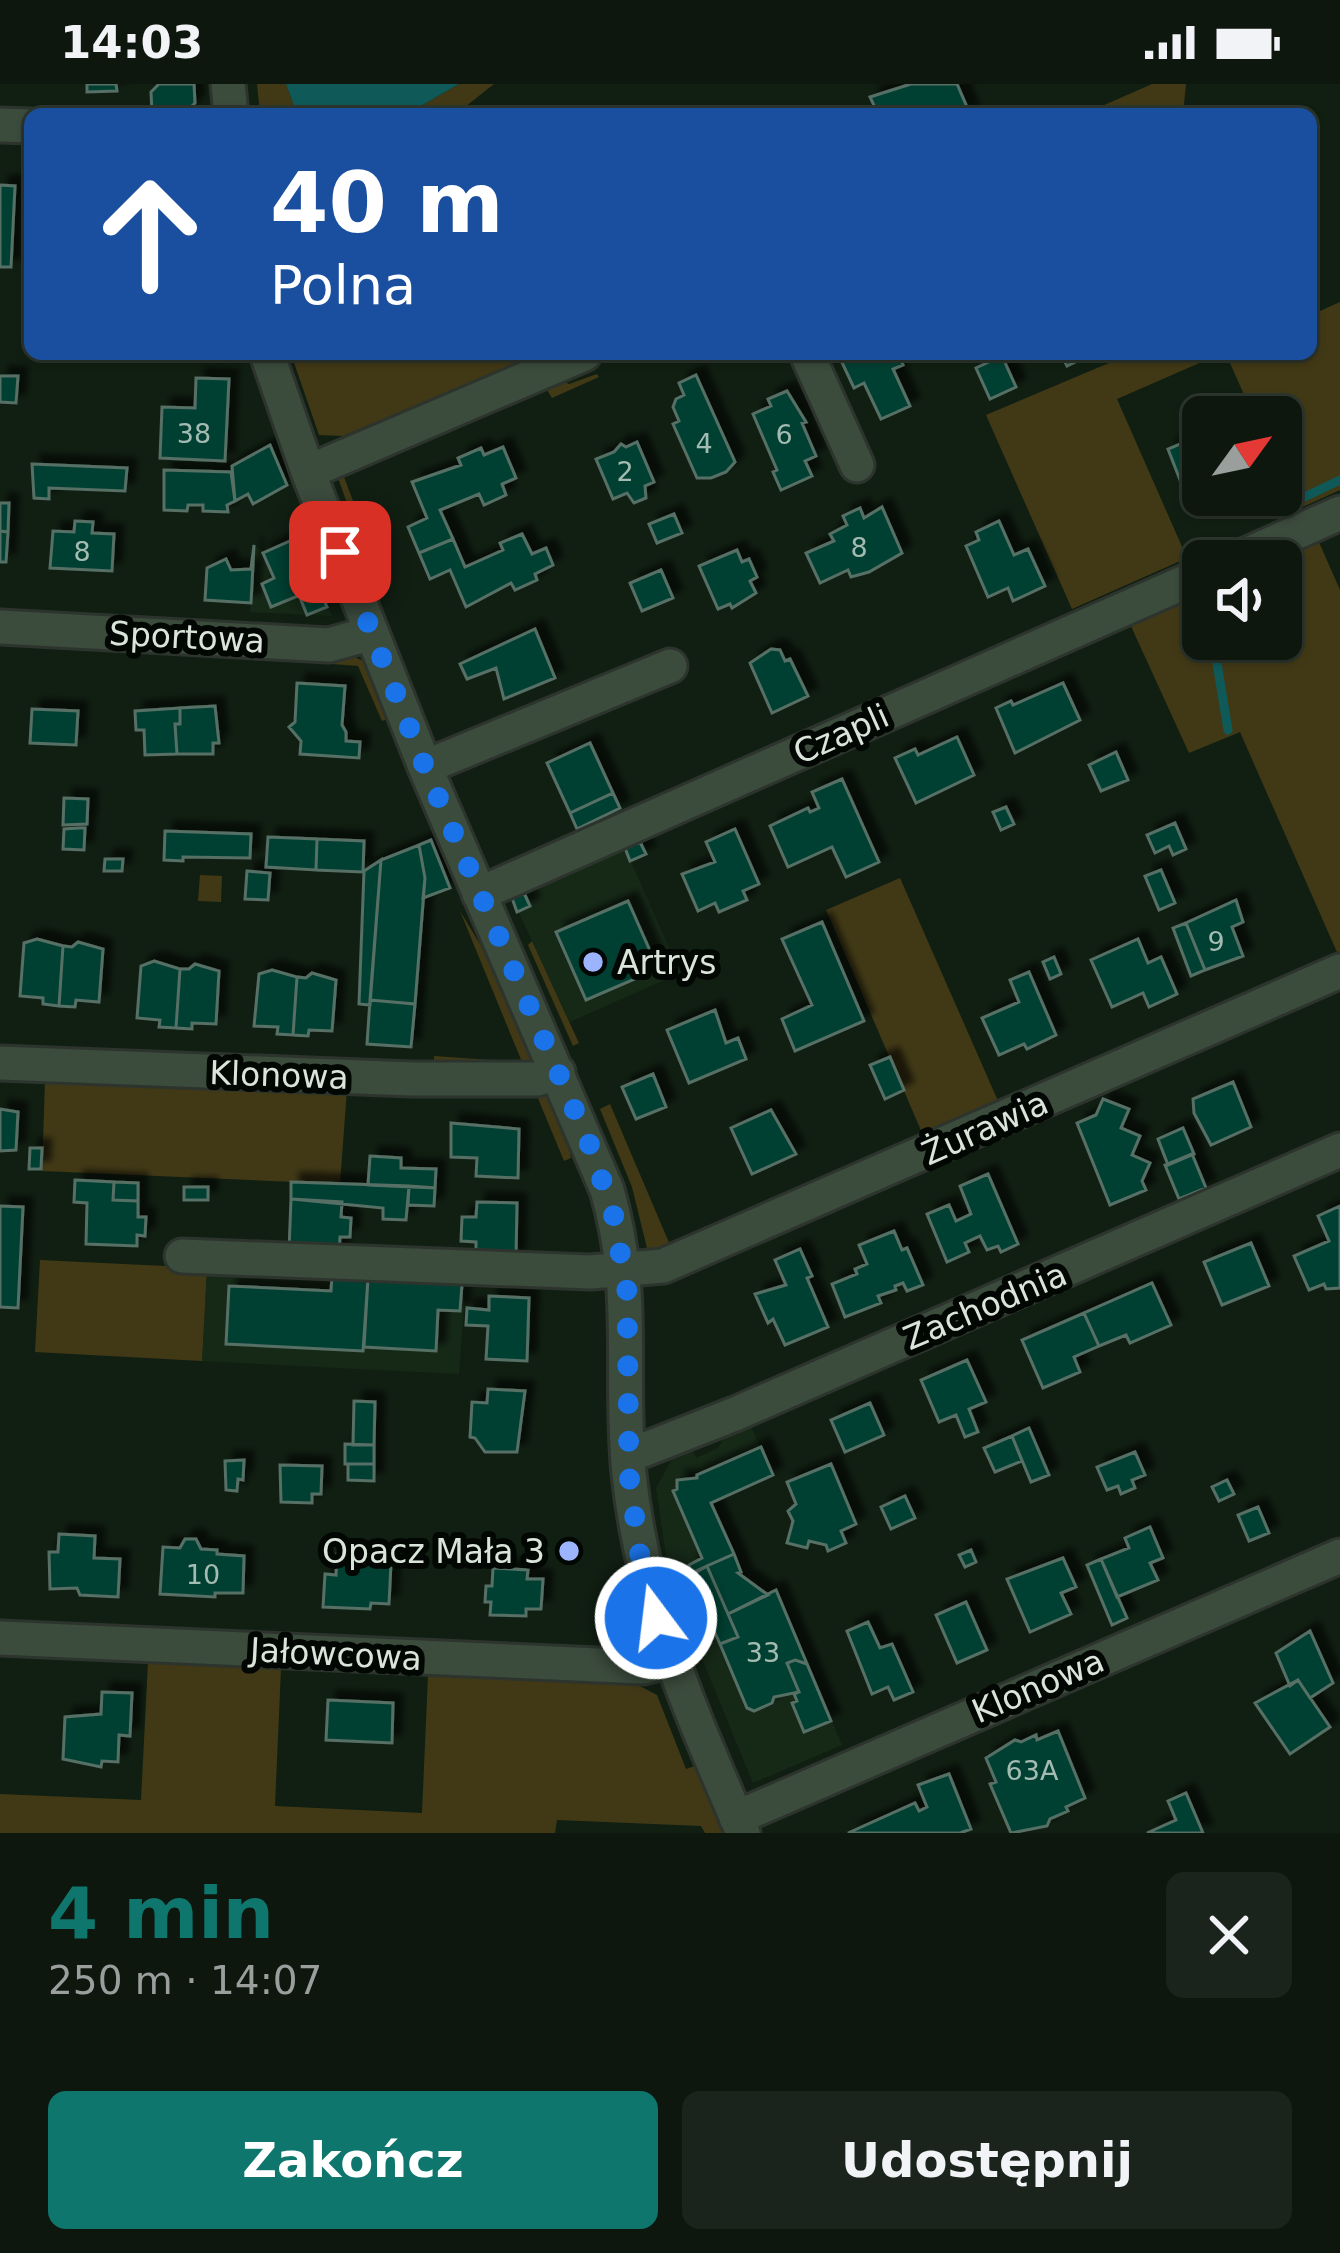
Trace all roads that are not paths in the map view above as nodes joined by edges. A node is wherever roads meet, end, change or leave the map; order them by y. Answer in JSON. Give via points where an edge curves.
{"nodes":[{"id":1,"x":269,"y":360,"type":"edge"},
{"id":2,"x":570,"y":360,"type":"edge"},
{"id":3,"x":810,"y":360,"type":"edge"},
{"id":4,"x":857,"y":465,"type":"dead end"},
{"id":5,"x":308,"y":472,"type":"junction"},
{"id":6,"x":1340,"y":513,"type":"edge"},
{"id":7,"x":1279,"y":540,"type":"edge"},
{"id":8,"x":1182,"y":583,"type":"edge"},
{"id":9,"x":0,"y":627,"type":"edge"},
{"id":10,"x":372,"y":633,"type":"junction"},
{"id":11,"x":670,"y":665,"type":"dead end"},
{"id":12,"x":425,"y":767,"type":"junction"},
{"id":13,"x":479,"y":894,"type":"junction"},
{"id":14,"x":1340,"y":971,"type":"edge"},
{"id":15,"x":0,"y":1063,"type":"edge"},
{"id":16,"x":558,"y":1072,"type":"junction"},
{"id":17,"x":1340,"y":1150,"type":"edge"},
{"id":18,"x":182,"y":1256,"type":"dead end"},
{"id":19,"x":625,"y":1270,"type":"junction"},
{"id":20,"x":628,"y":1456,"type":"junction"},
{"id":21,"x":1340,"y":1556,"type":"edge"},
{"id":22,"x":0,"y":1638,"type":"edge"},
{"id":23,"x":670,"y":1660,"type":"junction"},
{"id":24,"x":740,"y":1826,"type":"edge"}],
"edges":[{"from":1,"to":5,"type":"street"},
{"from":2,"to":5,"type":"street"},
{"from":3,"to":4,"type":"street"},
{"from":5,"to":10,"type":"street"},
{"from":6,"to":7,"type":"street"},
{"from":8,"to":13,"type":"street","name":"Czapli"},
{"from":9,"to":10,"type":"street","name":"Sportowa","via":[[329,645]]},
{"from":10,"to":12,"type":"street"},
{"from":11,"to":12,"type":"street"},
{"from":12,"to":13,"type":"street"},
{"from":13,"to":16,"type":"street"},
{"from":14,"to":19,"type":"street","name":"Żurawia","via":[[680,1261]]},
{"from":15,"to":16,"type":"street","name":"Klonowa","via":[[369,1078],[523,1080]]},
{"from":16,"to":19,"type":"street","via":[[607,1190]]},
{"from":17,"to":20,"type":"street","name":"Zachodnia"},
{"from":18,"to":19,"type":"street","name":"Żurawia"},
{"from":19,"to":20,"type":"street"},
{"from":20,"to":23,"type":"street","via":[[640,1556]]},
{"from":21,"to":24,"type":"street","name":"Klonowa"},
{"from":22,"to":23,"type":"street","name":"Jałowcowa","via":[[643,1667]]},
{"from":23,"to":24,"type":"street"}]}
